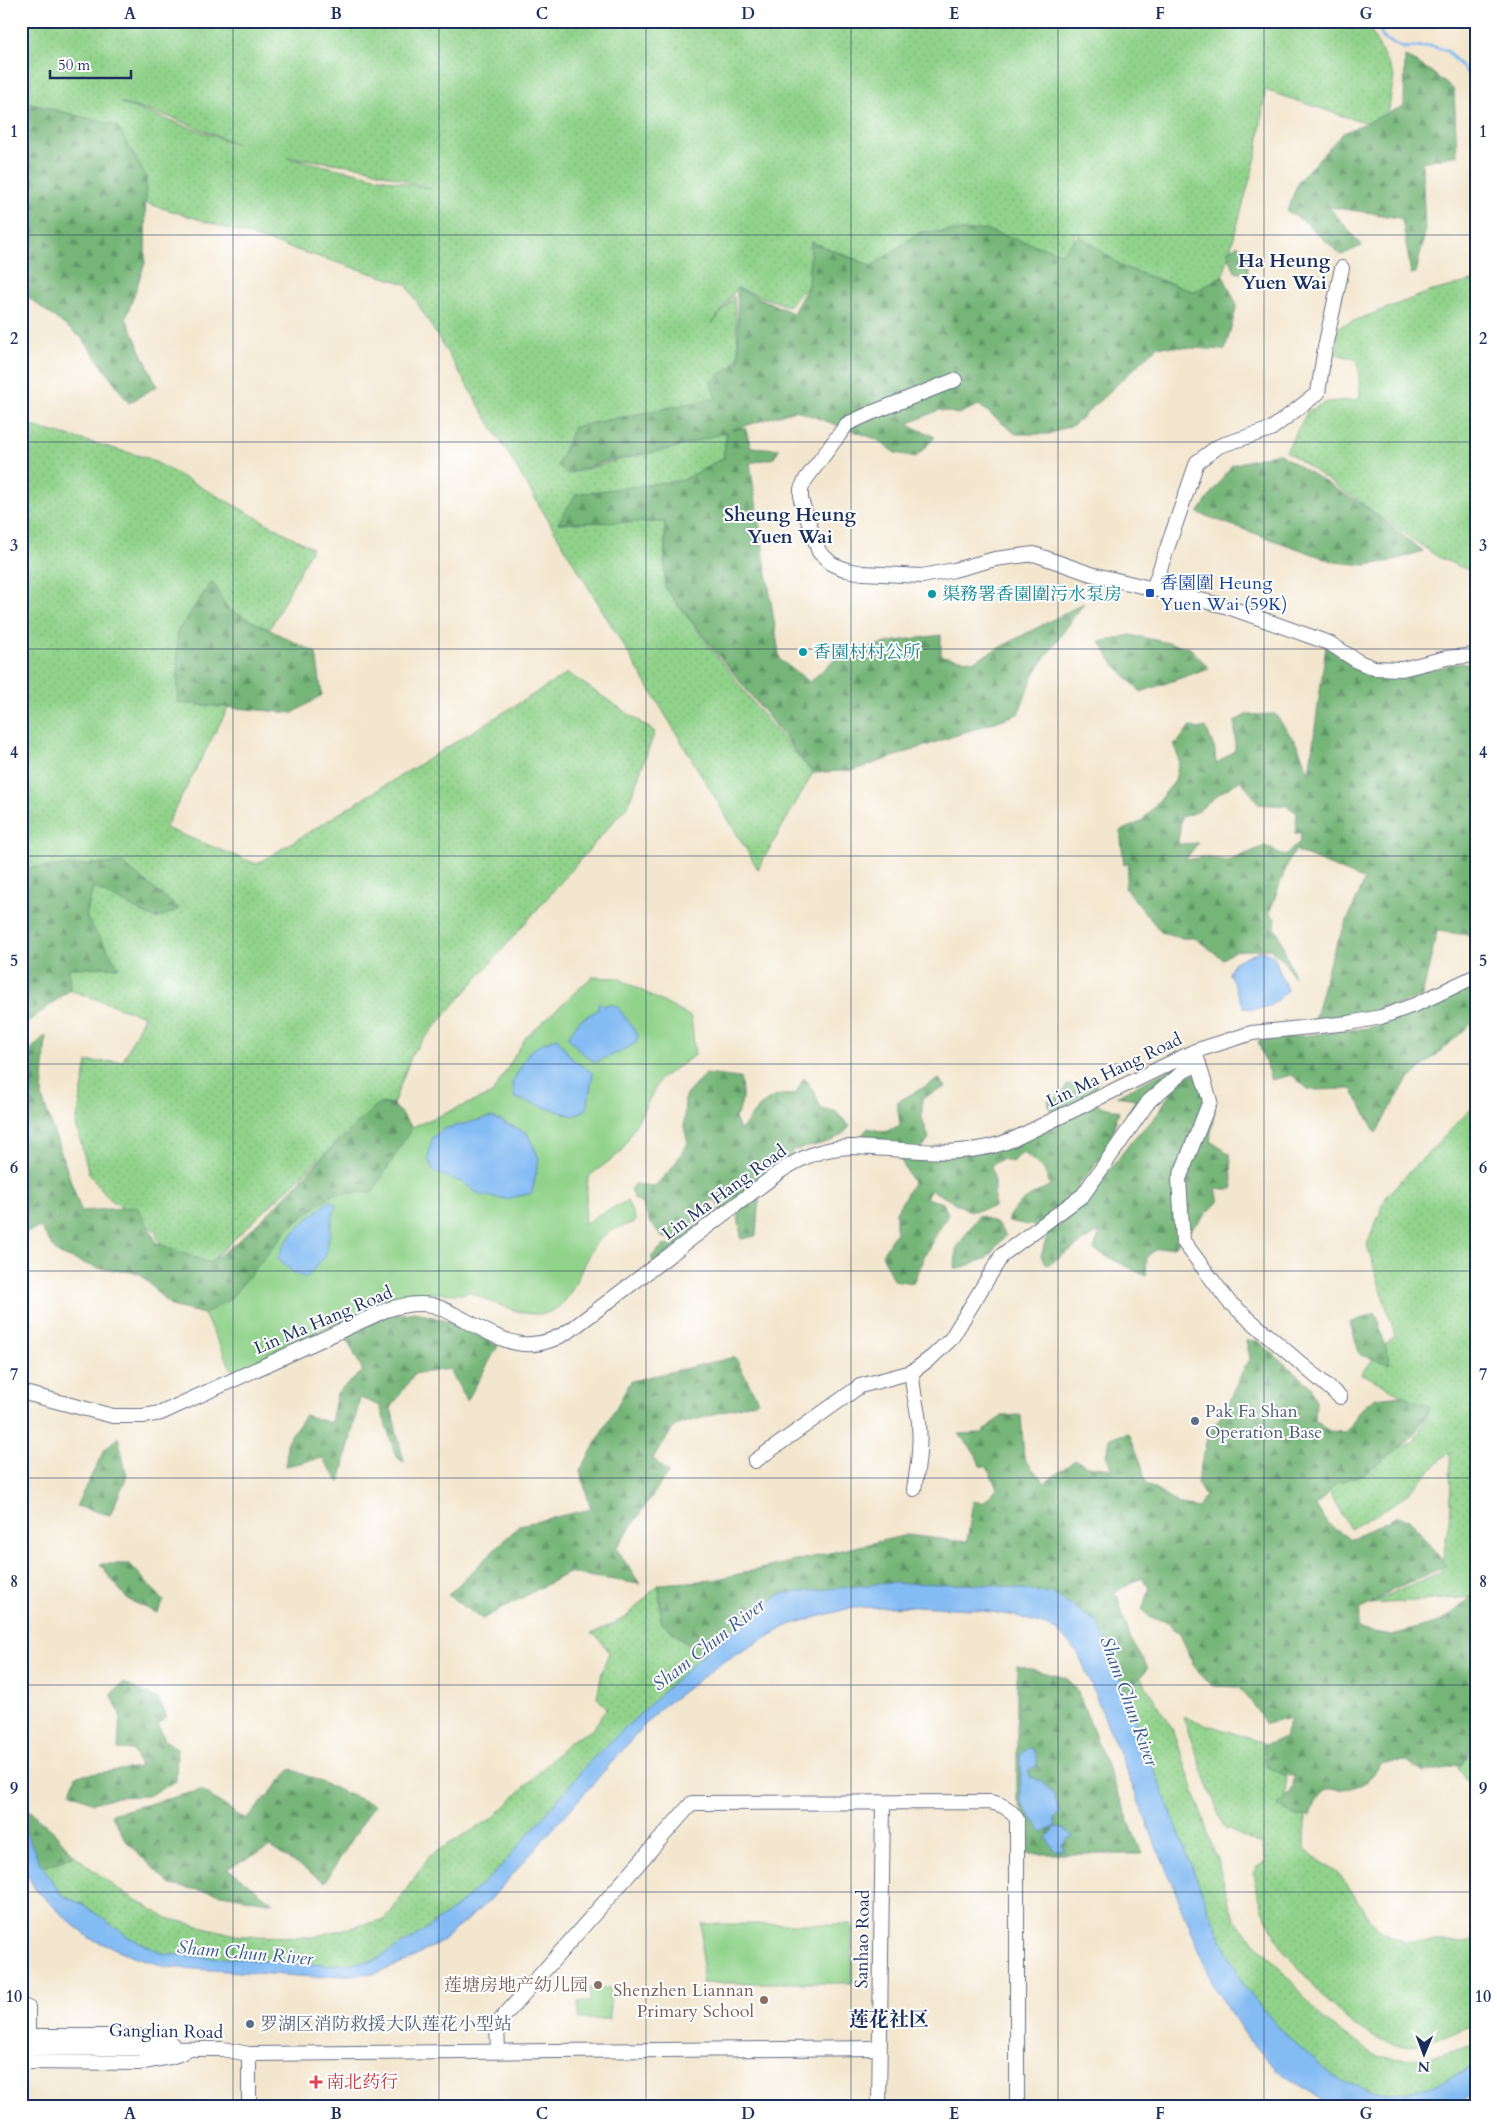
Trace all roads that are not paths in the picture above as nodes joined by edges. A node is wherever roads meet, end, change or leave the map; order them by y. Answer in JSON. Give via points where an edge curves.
{"nodes":[{"id":1,"x":1342,"y":268,"type":"dead end"},
{"id":2,"x":955,"y":380,"type":"dead end"},
{"id":3,"x":1153,"y":589,"type":"junction"},
{"id":4,"x":1476,"y":655,"type":"edge"},
{"id":5,"x":1476,"y":976,"type":"edge"},
{"id":6,"x":1197,"y":1058,"type":"junction"},
{"id":7,"x":912,"y":1372,"type":"junction"},
{"id":8,"x":21,"y":1392,"type":"edge"},
{"id":9,"x":1340,"y":1397,"type":"dead end"},
{"id":10,"x":755,"y":1461,"type":"dead end"},
{"id":11,"x":914,"y":1489,"type":"dead end"},
{"id":12,"x":883,"y":1804,"type":"junction"},
{"id":13,"x":21,"y":2005,"type":"edge"},
{"id":14,"x":23,"y":2040,"type":"edge"},
{"id":15,"x":879,"y":2048,"type":"junction"},
{"id":16,"x":192,"y":2049,"type":"junction"},
{"id":17,"x":498,"y":2051,"type":"junction"},
{"id":18,"x":249,"y":2054,"type":"junction"},
{"id":19,"x":21,"y":2062,"type":"edge"},
{"id":20,"x":249,"y":2106,"type":"edge"},
{"id":21,"x":878,"y":2106,"type":"edge"},
{"id":22,"x":1017,"y":2106,"type":"edge"}],
"edges":[{"from":1,"to":3,"type":"street","via":[[1318,393],[1271,429],[1219,446],[1197,462]]},
{"from":2,"to":3,"type":"street","via":[[848,424],[801,489],[801,500],[819,552],[832,564],[847,570],[911,576],[932,575],[995,559],[1034,554],[1086,572]]},
{"from":3,"to":4,"type":"street","via":[[1225,606],[1322,640],[1374,668],[1402,669],[1446,658]]},
{"from":5,"to":6,"type":"street","name":"Lin Ma Hang Road","via":[[1417,1004],[1375,1018],[1252,1034]]},
{"from":6,"to":7,"type":"street","via":[[1149,1101],[1083,1195],[1002,1255],[951,1339]]},
{"from":6,"to":8,"type":"street","name":"Lin Ma Hang Road","via":[[995,1147],[955,1153],[850,1147],[827,1149],[805,1157],[782,1170],[572,1329],[550,1342],[531,1345],[508,1342],[442,1308],[412,1304],[386,1310],[162,1413],[113,1416]]},
{"from":6,"to":9,"type":"street","via":[[1210,1101],[1179,1179],[1183,1241],[1229,1302]]},
{"from":7,"to":10,"type":"street","via":[[860,1386]]},
{"from":7,"to":11,"type":"street","via":[[920,1454]]},
{"from":12,"to":15,"type":"street","name":"Sanhao Road"},
{"from":12,"to":17,"type":"street","via":[[692,1803],[498,2024]]},
{"from":12,"to":22,"type":"street","via":[[989,1802],[1001,1804],[1017,1819]]},
{"from":13,"to":14,"type":"street","via":[[28,2008]]},
{"from":14,"to":16,"type":"street","name":"Ganglian Road","via":[[116,2048]]},
{"from":14,"to":16,"type":"street","via":[[134,2036]]},
{"from":15,"to":17,"type":"street","name":"Ganglian Road"},
{"from":15,"to":21,"type":"street","name":"Sanhao Road"},
{"from":16,"to":18,"type":"street","name":"Ganglian Road","via":[[222,2049]]},
{"from":16,"to":19,"type":"street","via":[[140,2063]]},
{"from":17,"to":18,"type":"street","name":"Ganglian Road"},
{"from":18,"to":20,"type":"street"}]}
